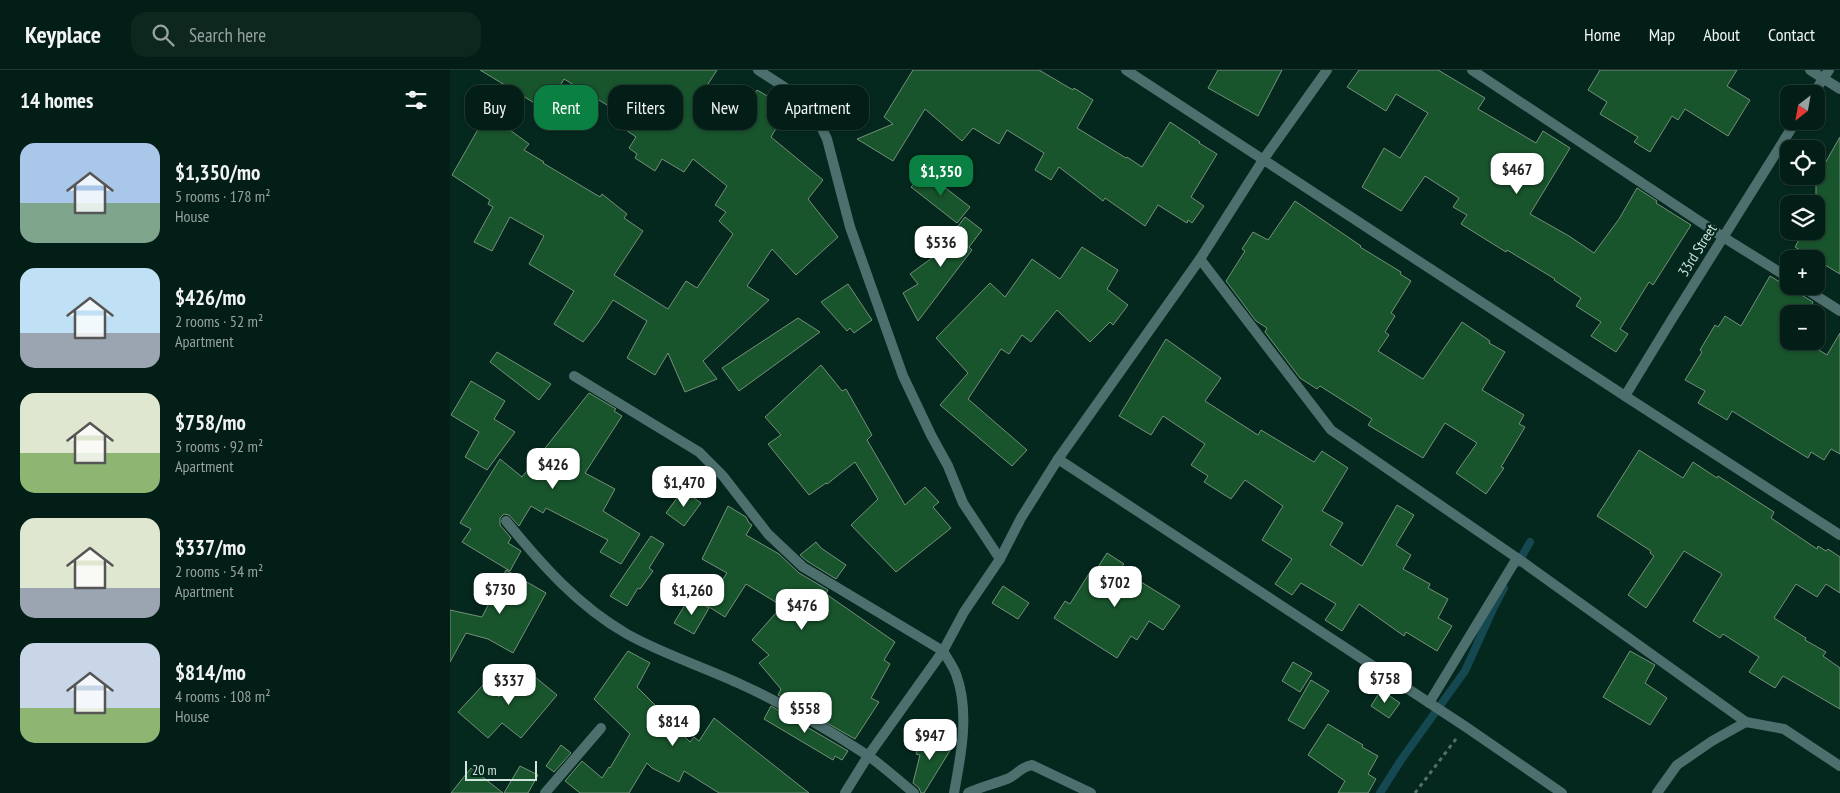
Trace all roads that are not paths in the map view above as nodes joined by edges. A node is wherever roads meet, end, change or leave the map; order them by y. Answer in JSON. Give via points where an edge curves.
{"nodes":[{"id":1,"x":758,"y":70,"type":"edge"},
{"id":2,"x":1126,"y":70,"type":"edge"},
{"id":3,"x":1326,"y":70,"type":"edge"},
{"id":4,"x":1472,"y":70,"type":"edge"},
{"id":5,"x":1810,"y":70,"type":"edge"},
{"id":6,"x":1826,"y":74,"type":"edge"},
{"id":7,"x":1819,"y":85,"type":"edge"},
{"id":8,"x":1840,"y":89,"type":"edge"},
{"id":9,"x":1790,"y":130,"type":"edge"},
{"id":10,"x":1263,"y":160,"type":"junction"},
{"id":11,"x":1723,"y":237,"type":"junction"},
{"id":12,"x":1200,"y":259,"type":"junction"},
{"id":13,"x":1780,"y":272,"type":"edge"},
{"id":14,"x":1815,"y":295,"type":"edge"},
{"id":15,"x":1840,"y":311,"type":"edge"},
{"id":16,"x":574,"y":376,"type":"dead end"},
{"id":17,"x":1625,"y":396,"type":"junction"},
{"id":18,"x":1058,"y":459,"type":"junction"},
{"id":19,"x":506,"y":521,"type":"dead end"},
{"id":20,"x":1840,"y":534,"type":"edge"},
{"id":21,"x":1518,"y":558,"type":"junction"},
{"id":22,"x":1000,"y":559,"type":"junction"},
{"id":23,"x":943,"y":651,"type":"junction"},
{"id":24,"x":1429,"y":703,"type":"junction"},
{"id":25,"x":1746,"y":722,"type":"junction"},
{"id":26,"x":601,"y":728,"type":"dead end"},
{"id":27,"x":868,"y":756,"type":"junction"},
{"id":28,"x":1840,"y":766,"type":"edge"},
{"id":29,"x":545,"y":793,"type":"edge"},
{"id":30,"x":845,"y":793,"type":"edge"},
{"id":31,"x":914,"y":793,"type":"edge"},
{"id":32,"x":954,"y":793,"type":"edge"},
{"id":33,"x":968,"y":793,"type":"edge"},
{"id":34,"x":1091,"y":793,"type":"edge"},
{"id":35,"x":1562,"y":793,"type":"edge"},
{"id":36,"x":1657,"y":793,"type":"edge"}],
"edges":[{"from":1,"to":22,"type":"street","via":[[792,92],[814,112],[827,139],[850,227],[903,376],[963,503]]},
{"from":2,"to":10,"type":"street"},
{"from":3,"to":10,"type":"street"},
{"from":4,"to":11,"type":"street"},
{"from":5,"to":6,"type":"street"},
{"from":6,"to":7,"type":"street"},
{"from":6,"to":8,"type":"street"},
{"from":9,"to":11,"type":"street","name":"33rd Street"},
{"from":10,"to":12,"type":"street"},
{"from":10,"to":17,"type":"street"},
{"from":11,"to":13,"type":"street"},
{"from":11,"to":17,"type":"street","name":"33rd Street"},
{"from":12,"to":18,"type":"street"},
{"from":12,"to":21,"type":"street","via":[[1331,430]]},
{"from":14,"to":15,"type":"street"},
{"from":16,"to":23,"type":"street","via":[[699,452],[723,476],[768,534],[803,567]]},
{"from":17,"to":20,"type":"street"},
{"from":18,"to":22,"type":"street"},
{"from":18,"to":24,"type":"street"},
{"from":19,"to":27,"type":"street","via":[[542,564],[580,601],[626,633],[664,653],[738,683],[806,718]]},
{"from":21,"to":24,"type":"street"},
{"from":21,"to":25,"type":"street"},
{"from":22,"to":23,"type":"street","via":[[964,612]]},
{"from":23,"to":27,"type":"street"},
{"from":23,"to":32,"type":"street","via":[[956,673],[962,698],[962,746]]},
{"from":24,"to":35,"type":"street"},
{"from":25,"to":28,"type":"street","via":[[1784,729]]},
{"from":25,"to":36,"type":"street","via":[[1677,765]]},
{"from":26,"to":29,"type":"street"},
{"from":27,"to":30,"type":"street"},
{"from":27,"to":31,"type":"street"},
{"from":33,"to":34,"type":"street","via":[[1032,765]]}]}
